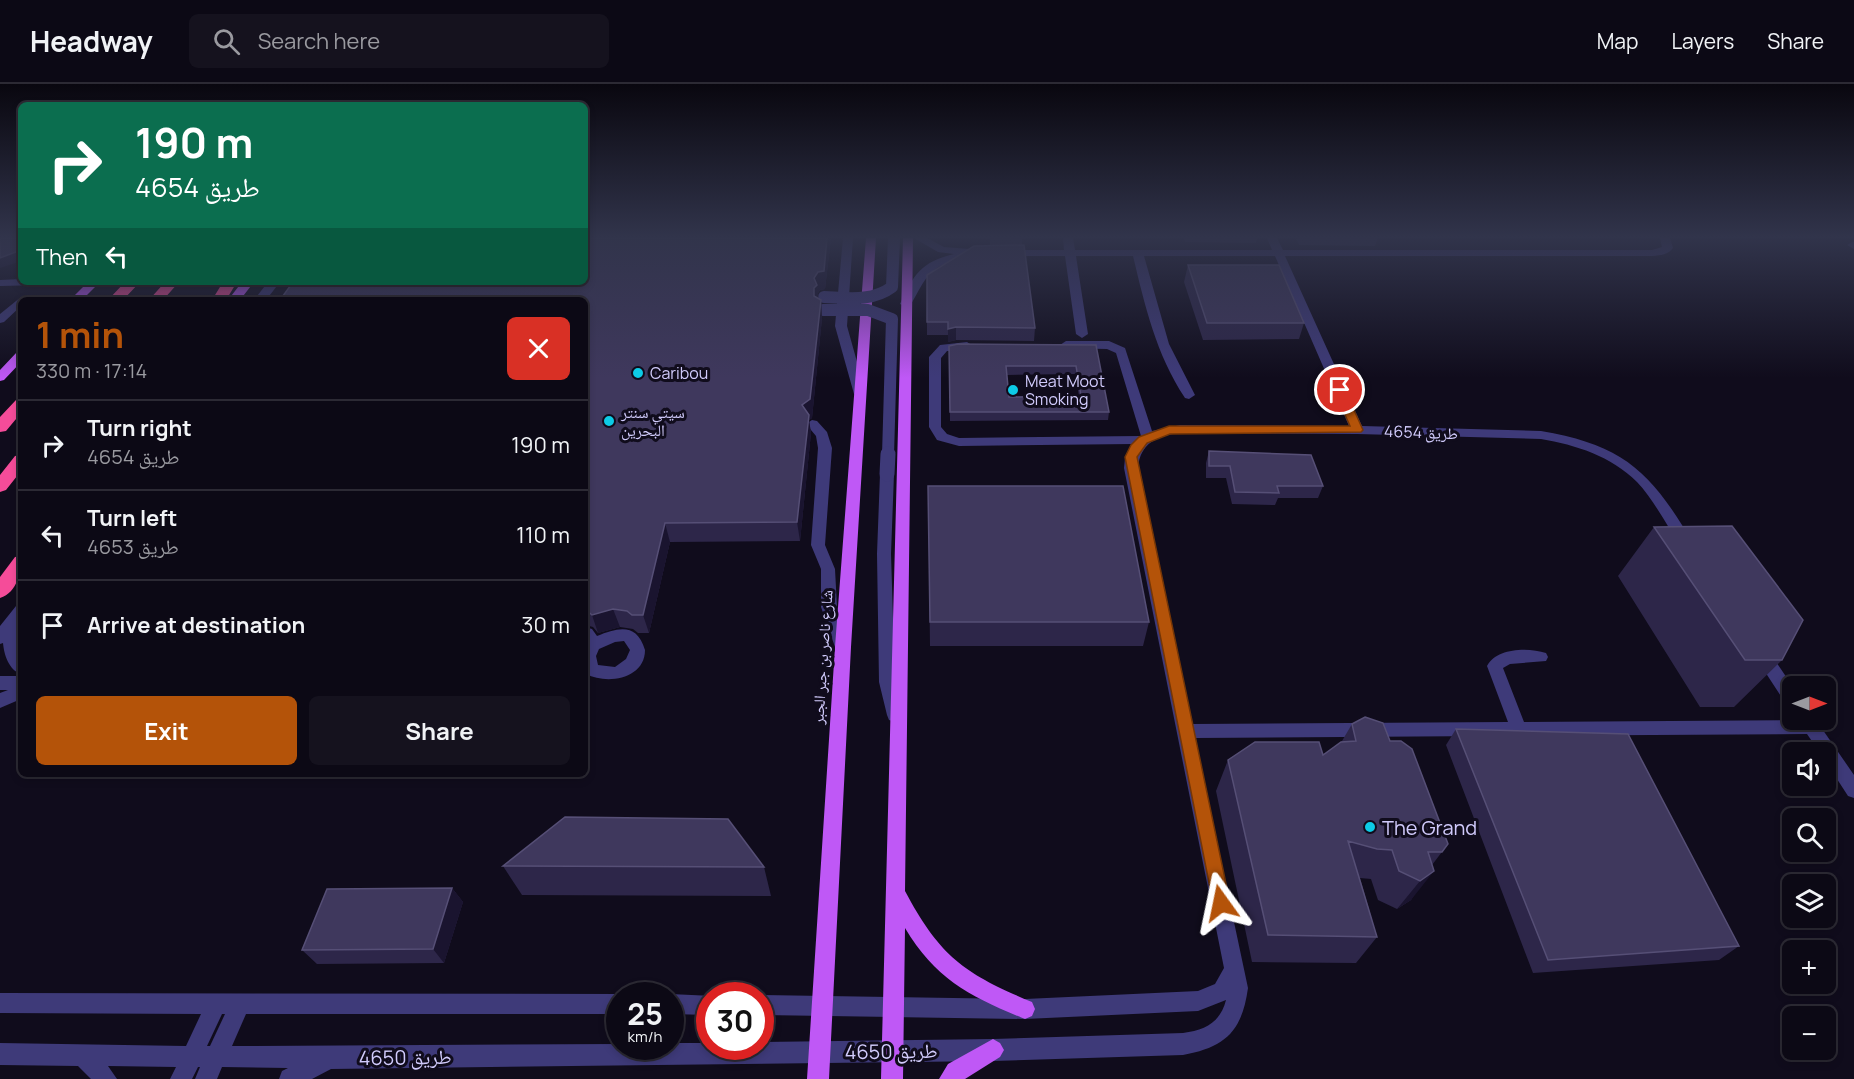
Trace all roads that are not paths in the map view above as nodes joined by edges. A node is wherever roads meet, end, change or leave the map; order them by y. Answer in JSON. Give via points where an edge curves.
{"nodes":[{"id":1,"x":844,"y":284,"type":"edge"},
{"id":2,"x":868,"y":284,"type":"edge"},
{"id":3,"x":892,"y":284,"type":"edge"},
{"id":4,"x":907,"y":284,"type":"edge"},
{"id":5,"x":915,"y":284,"type":"edge"},
{"id":6,"x":1075,"y":284,"type":"edge"},
{"id":7,"x":1146,"y":284,"type":"edge"},
{"id":8,"x":1292,"y":284,"type":"edge"},
{"id":9,"x":37,"y":285,"type":"edge"},
{"id":10,"x":91,"y":285,"type":"edge"},
{"id":11,"x":130,"y":285,"type":"edge"},
{"id":12,"x":169,"y":285,"type":"edge"},
{"id":13,"x":246,"y":285,"type":"edge"},
{"id":14,"x":272,"y":285,"type":"edge"},
{"id":15,"x":24,"y":297,"type":"edge"},
{"id":16,"x":79,"y":297,"type":"edge"},
{"id":17,"x":119,"y":297,"type":"edge"},
{"id":18,"x":159,"y":297,"type":"edge"},
{"id":19,"x":236,"y":297,"type":"edge"},
{"id":20,"x":262,"y":297,"type":"edge"},
{"id":21,"x":18,"y":303,"type":"edge"},
{"id":22,"x":906,"y":304,"type":"junction"},
{"id":23,"x":0,"y":320,"type":"edge"},
{"id":24,"x":1082,"y":334,"type":"dead end"},
{"id":25,"x":1052,"y":345,"type":"edge"},
{"id":26,"x":984,"y":346,"type":"edge"},
{"id":27,"x":18,"y":358,"type":"edge"},
{"id":28,"x":0,"y":376,"type":"edge"},
{"id":29,"x":860,"y":394,"type":"junction"},
{"id":30,"x":1189,"y":395,"type":"dead end"},
{"id":31,"x":18,"y":396,"type":"edge"},
{"id":32,"x":18,"y":407,"type":"edge"},
{"id":33,"x":0,"y":413,"type":"edge"},
{"id":34,"x":812,"y":424,"type":"dead end"},
{"id":35,"x":0,"y":427,"type":"edge"},
{"id":36,"x":1357,"y":430,"type":"junction"},
{"id":37,"x":1145,"y":439,"type":"junction"},
{"id":38,"x":18,"y":454,"type":"edge"},
{"id":39,"x":18,"y":464,"type":"edge"},
{"id":40,"x":0,"y":475,"type":"edge"},
{"id":41,"x":0,"y":486,"type":"edge"},
{"id":42,"x":1694,"y":555,"type":"edge"},
{"id":43,"x":18,"y":560,"type":"edge"},
{"id":44,"x":18,"y":566,"type":"edge"},
{"id":45,"x":0,"y":581,"type":"edge"},
{"id":46,"x":0,"y":591,"type":"edge"},
{"id":47,"x":17,"y":615,"type":"edge"},
{"id":48,"x":0,"y":638,"type":"edge"},
{"id":49,"x":1753,"y":641,"type":"edge"},
{"id":50,"x":590,"y":642,"type":"edge"},
{"id":51,"x":843,"y":647,"type":"junction"},
{"id":52,"x":1540,"y":657,"type":"dead end"},
{"id":53,"x":18,"y":664,"type":"edge"},
{"id":54,"x":588,"y":664,"type":"edge"},
{"id":55,"x":616,"y":674,"type":"junction"},
{"id":56,"x":588,"y":680,"type":"edge"},
{"id":57,"x":0,"y":683,"type":"edge"},
{"id":58,"x":18,"y":683,"type":"edge"},
{"id":59,"x":1782,"y":684,"type":"edge"},
{"id":60,"x":18,"y":692,"type":"edge"},
{"id":61,"x":0,"y":701,"type":"edge"},
{"id":62,"x":1782,"y":724,"type":"edge"},
{"id":63,"x":899,"y":729,"type":"junction"},
{"id":64,"x":1519,"y":729,"type":"junction"},
{"id":65,"x":1814,"y":730,"type":"edge"},
{"id":66,"x":1186,"y":731,"type":"junction"},
{"id":67,"x":1854,"y":790,"type":"edge"},
{"id":68,"x":896,"y":893,"type":"junction"},
{"id":69,"x":1235,"y":968,"type":"junction"},
{"id":70,"x":0,"y":1003,"type":"edge"},
{"id":71,"x":216,"y":1004,"type":"junction"},
{"id":72,"x":240,"y":1004,"type":"junction"},
{"id":73,"x":606,"y":1004,"type":"edge"},
{"id":74,"x":774,"y":1005,"type":"edge"},
{"id":75,"x":823,"y":1005,"type":"junction"},
{"id":76,"x":894,"y":1006,"type":"junction"},
{"id":77,"x":1025,"y":1009,"type":"junction"},
{"id":78,"x":993,"y":1050,"type":"junction"},
{"id":79,"x":892,"y":1051,"type":"junction"},
{"id":80,"x":820,"y":1053,"type":"junction"},
{"id":81,"x":0,"y":1054,"type":"edge"},
{"id":82,"x":83,"y":1055,"type":"junction"},
{"id":83,"x":191,"y":1056,"type":"junction"},
{"id":84,"x":216,"y":1056,"type":"junction"},
{"id":85,"x":329,"y":1058,"type":"junction"},
{"id":86,"x":106,"y":1079,"type":"edge"},
{"id":87,"x":181,"y":1079,"type":"edge"},
{"id":88,"x":206,"y":1079,"type":"edge"},
{"id":89,"x":290,"y":1079,"type":"edge"},
{"id":90,"x":818,"y":1079,"type":"edge"},
{"id":91,"x":892,"y":1079,"type":"edge"},
{"id":92,"x":950,"y":1079,"type":"edge"}],
"edges":[{"from":1,"to":29,"type":"street","via":[[843,337]]},
{"from":2,"to":29,"type":"main road","name":"شارع ناصر بن جبر الجبر"},
{"from":3,"to":63,"type":"street","bridge":true,"via":[[885,294],[824,303],[883,313],[892,319],[884,554],[887,682]]},
{"from":4,"to":22,"type":"main road"},
{"from":5,"to":22,"type":"street"},
{"from":6,"to":24,"type":"street"},
{"from":7,"to":30,"type":"street","via":[[1158,334],[1173,371]]},
{"from":8,"to":36,"type":"street"},
{"from":9,"to":15,"type":"street"},
{"from":10,"to":16,"type":"main road"},
{"from":11,"to":17,"type":"highway"},
{"from":12,"to":18,"type":"highway"},
{"from":13,"to":19,"type":"main road"},
{"from":14,"to":20,"type":"street"},
{"from":21,"to":23,"type":"street"},
{"from":22,"to":63,"type":"main road"},
{"from":25,"to":37,"type":"street","via":[[1109,345],[1120,351]]},
{"from":26,"to":37,"type":"street","name":"طريق 4654","via":[[956,346],[940,351],[934,361],[934,382],[941,390],[944,426],[955,432],[982,433],[996,441]]},
{"from":27,"to":28,"type":"main road"},
{"from":29,"to":51,"type":"main road","name":"شارع ناصر بن جبر الجبر"},
{"from":31,"to":33,"type":"highway"},
{"from":32,"to":35,"type":"highway"},
{"from":34,"to":51,"type":"street","via":[[822,435],[825,448],[820,552],[828,568],[831,616]]},
{"from":36,"to":37,"type":"street","name":"طريق 4654","via":[[1180,429]]},
{"from":36,"to":42,"type":"street","name":"طريق 4654","via":[[1541,435],[1584,444],[1611,456],[1642,478]]},
{"from":37,"to":66,"type":"street","via":[[1135,448],[1131,468]]},
{"from":38,"to":40,"type":"highway"},
{"from":39,"to":41,"type":"highway"},
{"from":43,"to":45,"type":"highway"},
{"from":44,"to":46,"type":"highway"},
{"from":47,"to":48,"type":"street"},
{"from":47,"to":53,"type":"street","via":[[10,635]]},
{"from":49,"to":59,"type":"street"},
{"from":50,"to":55,"type":"street","via":[[619,635],[636,643],[635,661]]},
{"from":51,"to":75,"type":"main road","name":"شارع ناصر بن جبر الجبر"},
{"from":52,"to":64,"type":"street","via":[[1509,657],[1495,666]]},
{"from":54,"to":55,"type":"street","via":[[604,675]]},
{"from":55,"to":56,"type":"street"},
{"from":57,"to":58,"type":"street"},
{"from":60,"to":61,"type":"street"},
{"from":62,"to":64,"type":"street"},
{"from":63,"to":68,"type":"main road"},
{"from":64,"to":66,"type":"street"},
{"from":65,"to":67,"type":"street"},
{"from":66,"to":69,"type":"street"},
{"from":68,"to":76,"type":"main road"},
{"from":68,"to":77,"type":"main road","via":[[915,931],[944,964],[981,991]]},
{"from":69,"to":77,"type":"street","via":[[1222,991],[1198,1001]]},
{"from":69,"to":78,"type":"street","name":"طريق 4650","via":[[1238,988],[1229,1021],[1217,1034],[1201,1041]]},
{"from":70,"to":71,"type":"street"},
{"from":71,"to":72,"type":"street"},
{"from":71,"to":83,"type":"street"},
{"from":72,"to":73,"type":"street"},
{"from":72,"to":84,"type":"street"},
{"from":74,"to":75,"type":"street"},
{"from":75,"to":76,"type":"street"},
{"from":75,"to":80,"type":"main road","name":"شارع ناصر بن جبر الجبر"},
{"from":76,"to":77,"type":"street"},
{"from":76,"to":79,"type":"main road"},
{"from":78,"to":79,"type":"street","name":"طريق 4650"},
{"from":78,"to":92,"type":"main road"},
{"from":79,"to":80,"type":"street","name":"طريق 4650"},
{"from":79,"to":91,"type":"main road"},
{"from":80,"to":85,"type":"street","name":"طريق 4650"},
{"from":80,"to":90,"type":"main road","name":"شارع ناصر بن جبر الجبر"},
{"from":81,"to":82,"type":"street","name":"طريق 4650"},
{"from":82,"to":83,"type":"street","name":"طريق 4650"},
{"from":82,"to":86,"type":"street"},
{"from":83,"to":84,"type":"street","name":"طريق 4650"},
{"from":83,"to":87,"type":"street"},
{"from":84,"to":85,"type":"street","name":"طريق 4650"},
{"from":84,"to":88,"type":"street"},
{"from":85,"to":89,"type":"street"}]}
